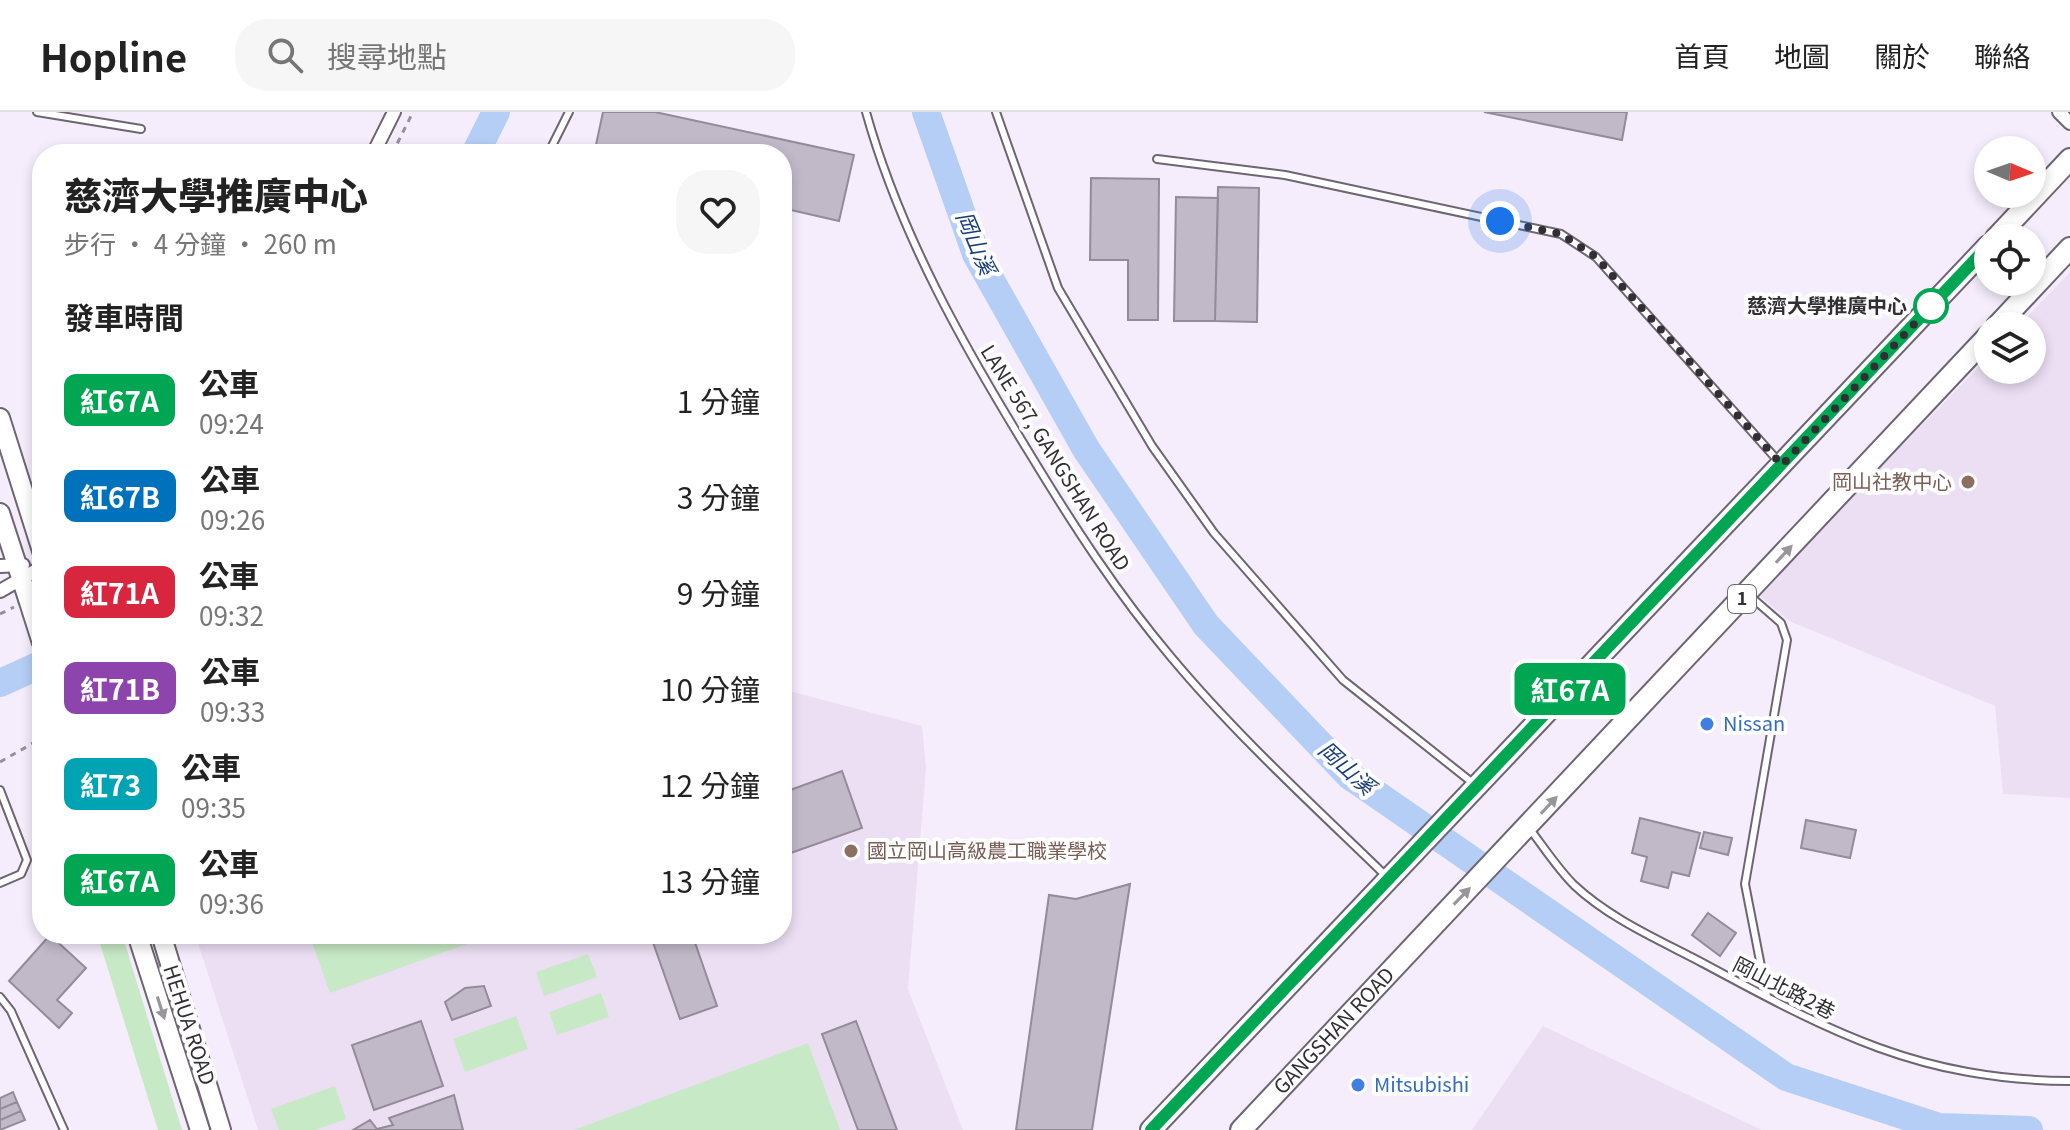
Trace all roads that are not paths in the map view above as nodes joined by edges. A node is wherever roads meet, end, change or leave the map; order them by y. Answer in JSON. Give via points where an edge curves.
{"nodes":[{"id":1,"x":37,"y":112,"type":"edge"},
{"id":2,"x":394,"y":112,"type":"edge"},
{"id":3,"x":569,"y":112,"type":"edge"},
{"id":4,"x":866,"y":112,"type":"edge"},
{"id":5,"x":996,"y":112,"type":"edge"},
{"id":6,"x":2059,"y":112,"type":"edge"},
{"id":7,"x":2070,"y":123,"type":"edge"},
{"id":8,"x":141,"y":129,"type":"dead end"},
{"id":9,"x":378,"y":144,"type":"edge"},
{"id":10,"x":553,"y":144,"type":"edge"},
{"id":11,"x":1157,"y":159,"type":"dead end"},
{"id":12,"x":2070,"y":159,"type":"edge"},
{"id":13,"x":2009,"y":224,"type":"edge"},
{"id":14,"x":2070,"y":248,"type":"edge"},
{"id":15,"x":1974,"y":261,"type":"edge"},
{"id":16,"x":2010,"y":312,"type":"edge"},
{"id":17,"x":1974,"y":351,"type":"edge"},
{"id":18,"x":0,"y":418,"type":"edge"},
{"id":19,"x":1782,"y":465,"type":"junction"},
{"id":20,"x":0,"y":513,"type":"edge"},
{"id":21,"x":32,"y":519,"type":"edge"},
{"id":22,"x":13,"y":570,"type":"edge"},
{"id":23,"x":0,"y":591,"type":"edge"},
{"id":24,"x":1747,"y":594,"type":"junction"},
{"id":25,"x":32,"y":612,"type":"edge"},
{"id":26,"x":0,"y":790,"type":"edge"},
{"id":27,"x":1472,"y":792,"type":"junction"},
{"id":28,"x":1529,"y":828,"type":"junction"},
{"id":29,"x":1392,"y":874,"type":"junction"},
{"id":30,"x":0,"y":883,"type":"edge"},
{"id":31,"x":140,"y":944,"type":"edge"},
{"id":32,"x":164,"y":944,"type":"edge"},
{"id":33,"x":0,"y":997,"type":"edge"},
{"id":34,"x":1767,"y":997,"type":"junction"},
{"id":35,"x":2070,"y":1081,"type":"edge"},
{"id":36,"x":64,"y":1130,"type":"edge"},
{"id":37,"x":200,"y":1130,"type":"edge"},
{"id":38,"x":221,"y":1130,"type":"edge"},
{"id":39,"x":1152,"y":1130,"type":"edge"},
{"id":40,"x":1241,"y":1130,"type":"edge"}],
"edges":[{"from":1,"to":8,"type":"lane"},
{"from":2,"to":9,"type":"street"},
{"from":3,"to":10,"type":"lane"},
{"from":4,"to":29,"type":"lane","name":"LANE 567, GANGSHAN ROAD","via":[[876,150],[939,296],[998,404],[1096,561],[1246,741]]},
{"from":5,"to":27,"type":"lane","via":[[1058,288],[1152,446],[1214,533],[1343,680]]},
{"from":6,"to":7,"type":"street"},
{"from":11,"to":19,"type":"lane","via":[[1285,175],[1561,234],[1596,257]]},
{"from":12,"to":13,"type":"main road"},
{"from":14,"to":16,"type":"main road"},
{"from":15,"to":19,"type":"main road"},
{"from":24,"to":17,"type":"main road","number":"1","one_way":true},
{"from":18,"to":21,"type":"street"},
{"from":19,"to":27,"type":"main road"},
{"from":20,"to":22,"type":"street"},
{"from":22,"to":23,"type":"street"},
{"from":22,"to":25,"type":"street","bridge":true},
{"from":28,"to":24,"type":"main road","number":"1","one_way":true},
{"from":24,"to":34,"type":"lane","via":[[1781,623],[1787,640],[1745,884]]},
{"from":26,"to":30,"type":"lane","via":[[27,860],[21,874]]},
{"from":27,"to":29,"type":"main road"},
{"from":28,"to":34,"type":"lane","name":"岡山北路2巷","via":[[1590,898]]},
{"from":40,"to":28,"type":"main road","name":"GANGSHAN ROAD","number":"1","one_way":true},
{"from":29,"to":39,"type":"main road"},
{"from":31,"to":37,"type":"street","name":"HEHUA ROAD","one_way":true},
{"from":32,"to":38,"type":"street","name":"HEHUA ROAD"},
{"from":33,"to":36,"type":"lane"},
{"from":34,"to":35,"type":"lane","name":"岡山北路2巷","via":[[1826,1029],[1954,1072]]}]}
